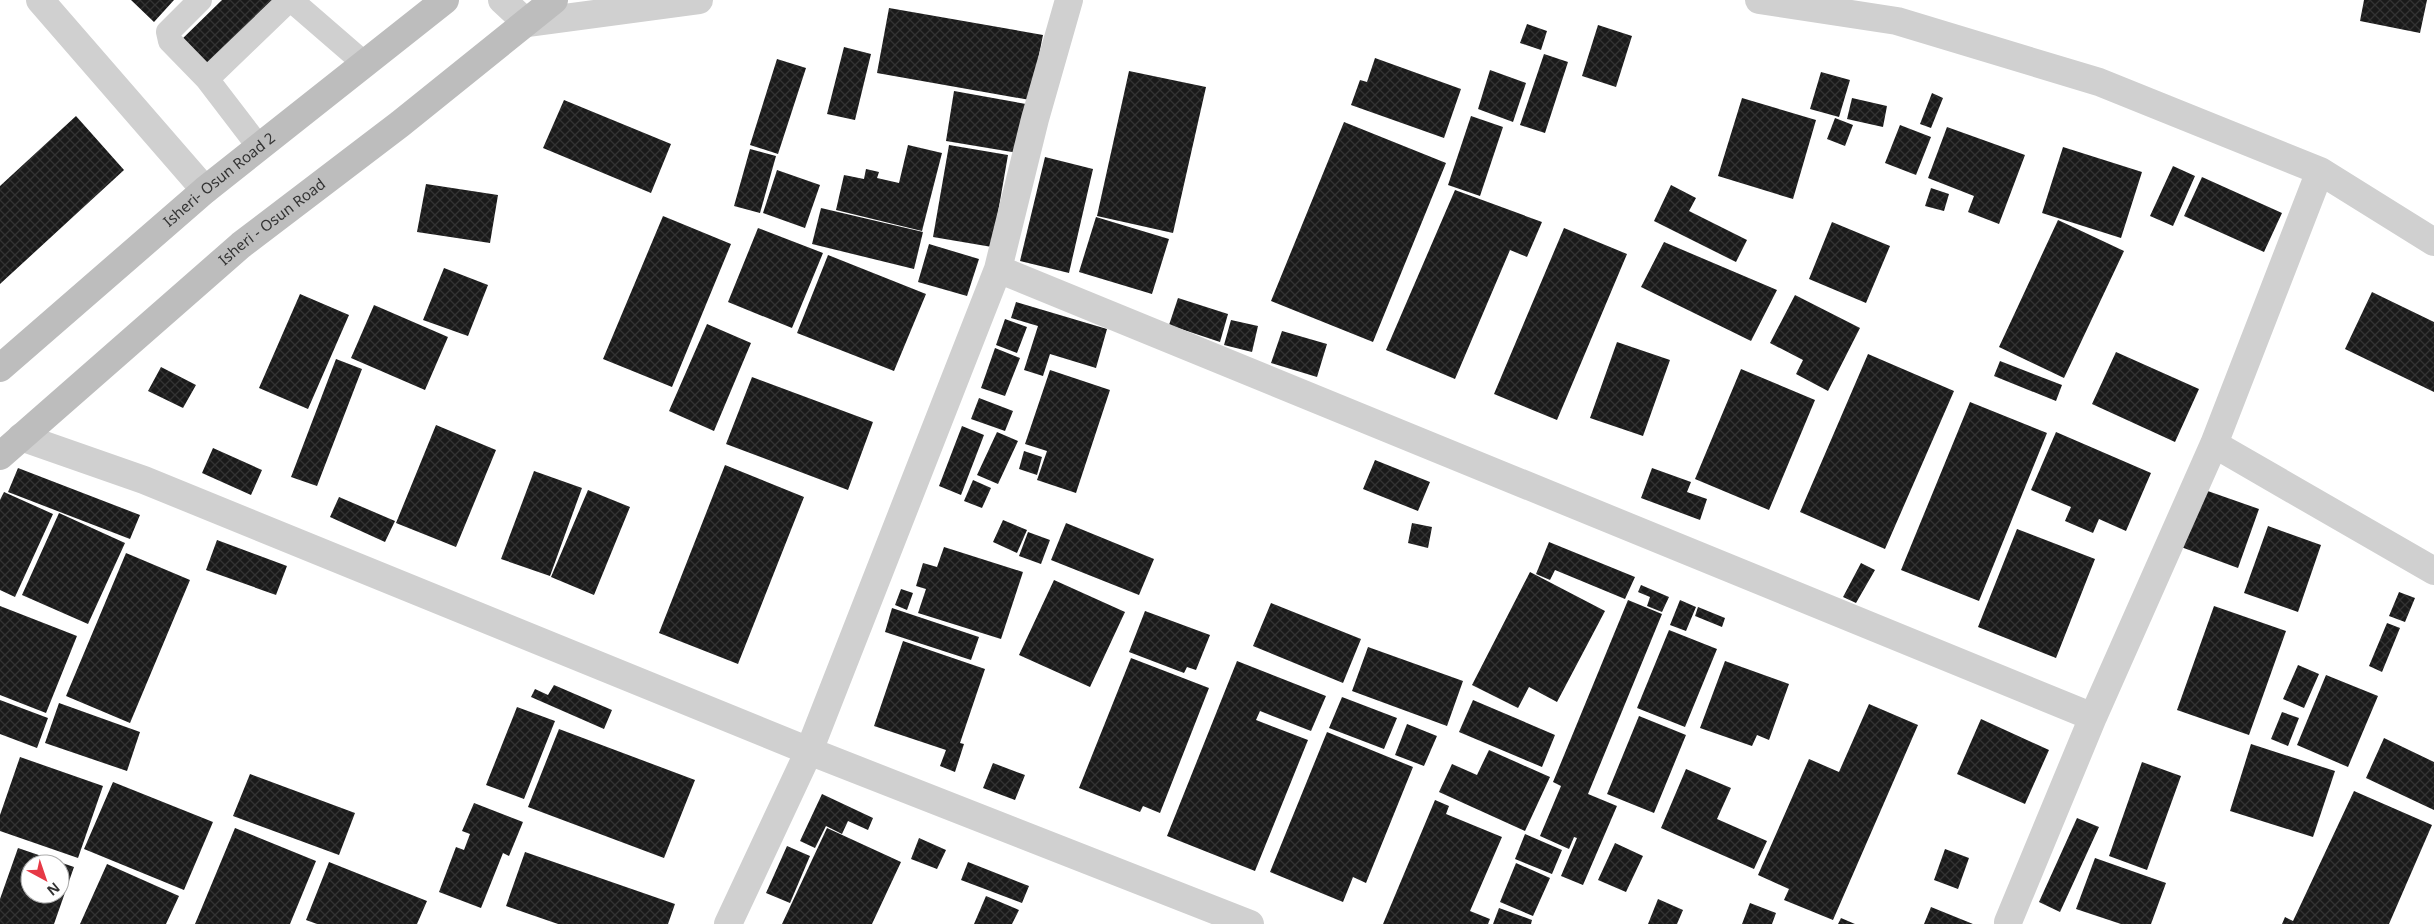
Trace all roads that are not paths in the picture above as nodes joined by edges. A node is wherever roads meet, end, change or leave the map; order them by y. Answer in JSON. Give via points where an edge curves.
{"nodes":[{"id":1,"x":40,"y":0,"type":"edge"},
{"id":2,"x":200,"y":0,"type":"edge"},
{"id":3,"x":290,"y":0,"type":"edge"},
{"id":4,"x":445,"y":0,"type":"edge"},
{"id":5,"x":502,"y":0,"type":"edge"},
{"id":6,"x":554,"y":0,"type":"edge"},
{"id":7,"x":699,"y":0,"type":"edge"},
{"id":8,"x":1069,"y":0,"type":"edge"},
{"id":9,"x":1759,"y":0,"type":"edge"},
{"id":10,"x":1899,"y":11,"type":"edge"},
{"id":11,"x":527,"y":23,"type":"junction"},
{"id":12,"x":364,"y":64,"type":"junction"},
{"id":13,"x":207,"y":79,"type":"junction"},
{"id":14,"x":258,"y":147,"type":"junction"},
{"id":15,"x":2320,"y":171,"type":"junction"},
{"id":16,"x":205,"y":190,"type":"junction"},
{"id":17,"x":2434,"y":242,"type":"edge"},
{"id":18,"x":998,"y":269,"type":"junction"},
{"id":19,"x":0,"y":368,"type":"edge"},
{"id":20,"x":21,"y":437,"type":"junction"},
{"id":21,"x":2214,"y":444,"type":"junction"},
{"id":22,"x":0,"y":456,"type":"edge"},
{"id":23,"x":2434,"y":571,"type":"edge"},
{"id":24,"x":2093,"y":717,"type":"junction"},
{"id":25,"x":809,"y":751,"type":"junction"},
{"id":26,"x":2009,"y":923,"type":"edge"},
{"id":27,"x":728,"y":924,"type":"edge"},
{"id":28,"x":1250,"y":924,"type":"edge"}],
"edges":[{"from":1,"to":16,"type":"street"},
{"from":2,"to":13,"type":"lane","via":[[168,32],[170,41]]},
{"from":3,"to":12,"type":"lane"},
{"from":3,"to":13,"type":"lane"},
{"from":4,"to":12,"type":"main road","name":"Isheri- Osun Road 2"},
{"from":5,"to":11,"type":"street"},
{"from":6,"to":11,"type":"main road","name":"Isheri - Osun Road"},
{"from":7,"to":11,"type":"street"},
{"from":8,"to":18,"type":"street","via":[[1035,119]]},
{"from":9,"to":10,"type":"street"},
{"from":10,"to":15,"type":"street","via":[[2099,82]]},
{"from":11,"to":20,"type":"main road","name":"Isheri - Osun Road","via":[[241,245]]},
{"from":12,"to":14,"type":"main road","name":"Isheri- Osun Road 2"},
{"from":13,"to":14,"type":"lane"},
{"from":14,"to":16,"type":"main road","name":"Isheri- Osun Road 2"},
{"from":15,"to":17,"type":"street"},
{"from":15,"to":21,"type":"street"},
{"from":16,"to":19,"type":"main road","name":"Isheri- Osun Road 2"},
{"from":18,"to":24,"type":"street"},
{"from":18,"to":25,"type":"street"},
{"from":20,"to":22,"type":"main road","name":"Isheri - Osun Road"},
{"from":20,"to":25,"type":"street","via":[[144,480]]},
{"from":21,"to":23,"type":"street"},
{"from":21,"to":24,"type":"street"},
{"from":24,"to":26,"type":"street"},
{"from":25,"to":27,"type":"street"},
{"from":25,"to":28,"type":"street"}]}
